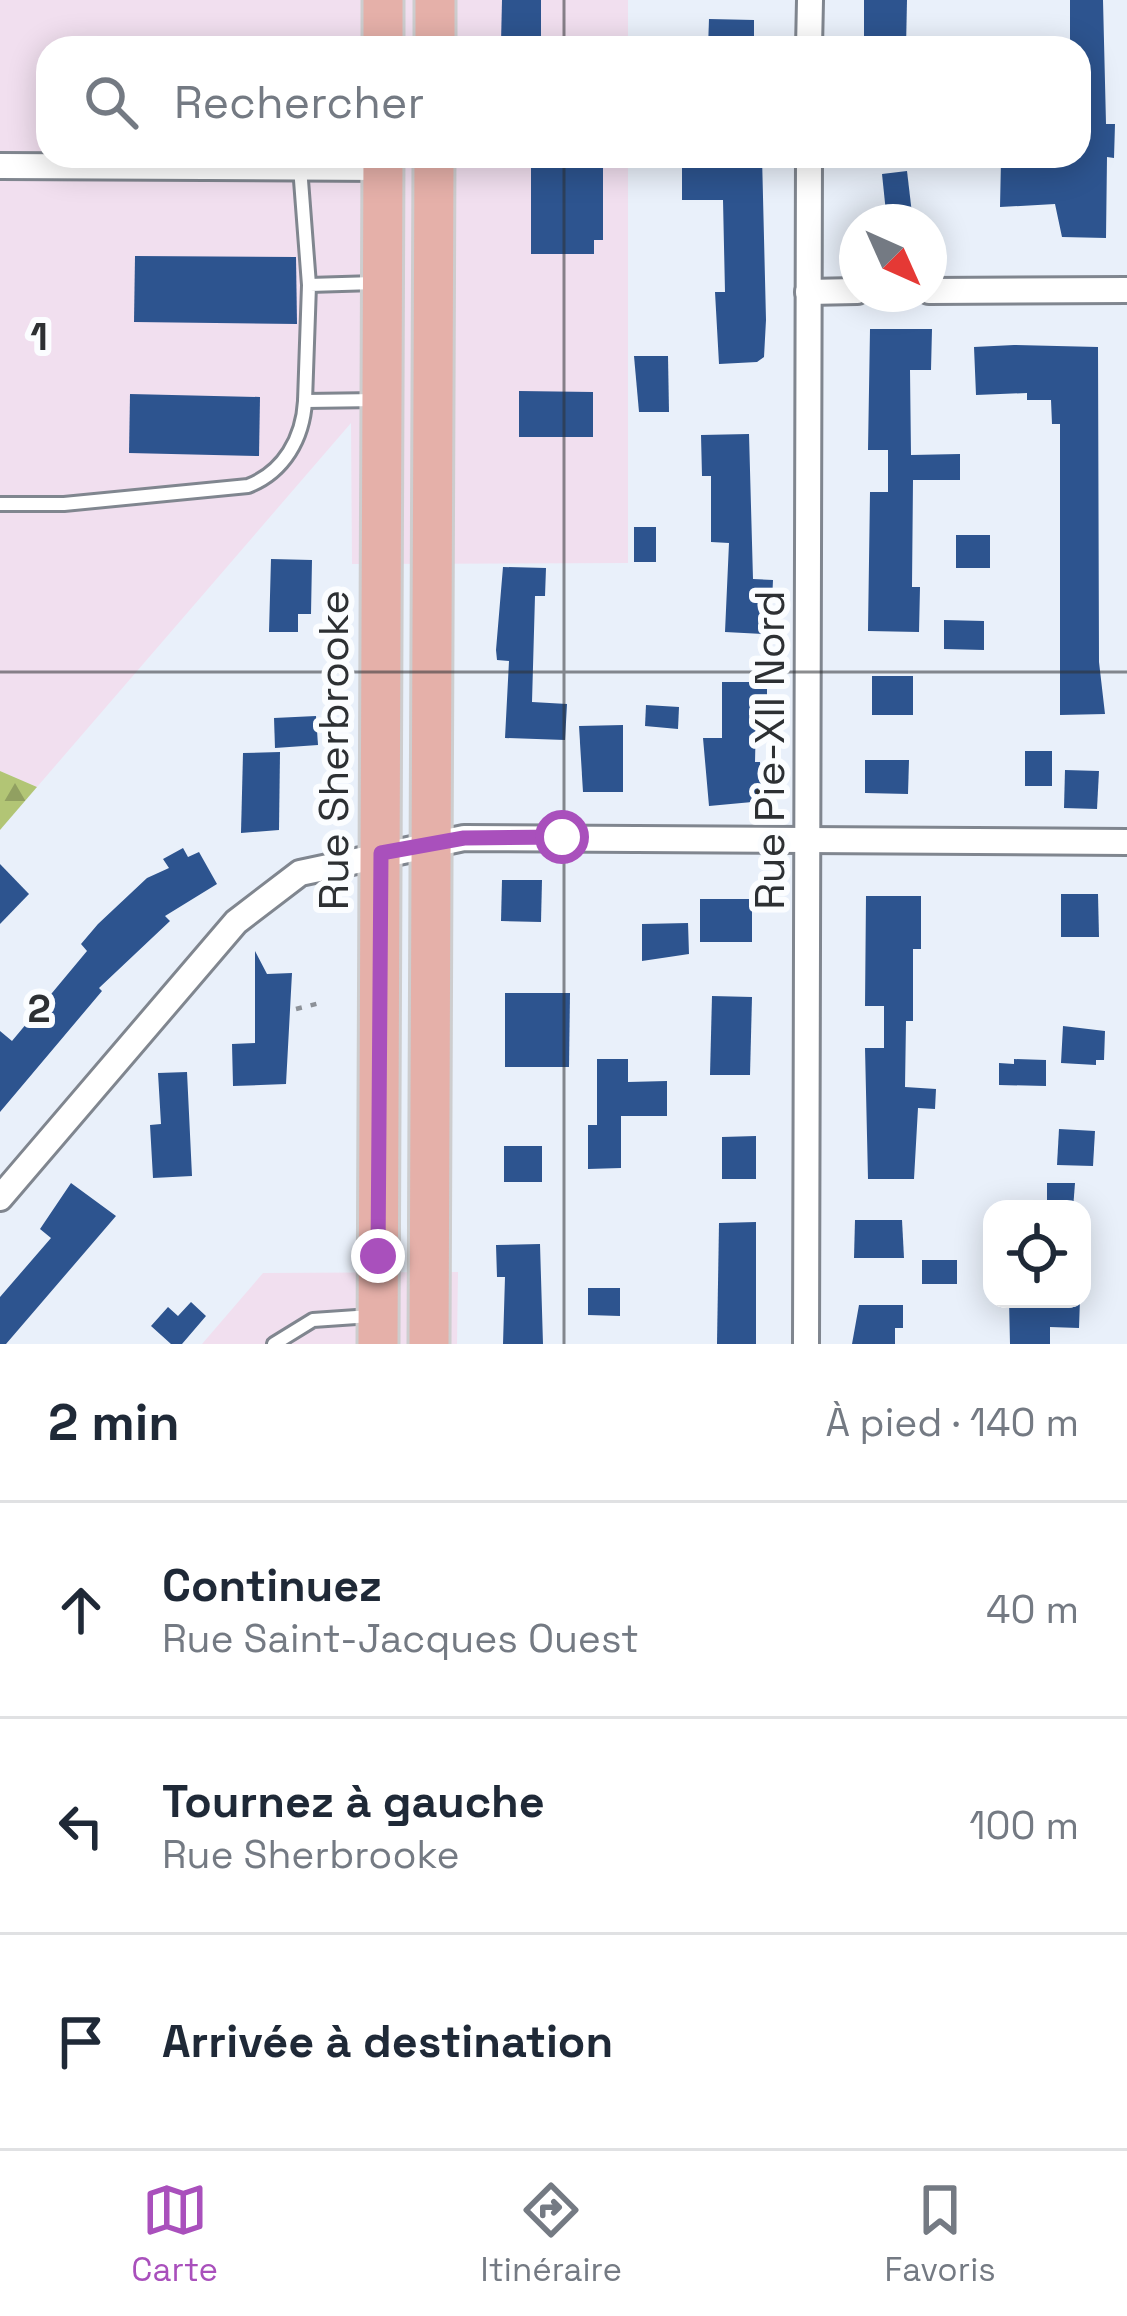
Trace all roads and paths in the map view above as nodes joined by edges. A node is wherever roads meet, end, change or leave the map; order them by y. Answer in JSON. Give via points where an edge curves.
{"nodes":[{"id":1,"x":383,"y":0,"type":"edge"},
{"id":2,"x":435,"y":0,"type":"edge"},
{"id":3,"x":809,"y":0,"type":"edge"},
{"id":4,"x":383,"y":36,"type":"edge"},
{"id":5,"x":435,"y":36,"type":"edge"},
{"id":6,"x":809,"y":36,"type":"edge"},
{"id":7,"x":0,"y":166,"type":"edge"},
{"id":8,"x":36,"y":166,"type":"edge"},
{"id":9,"x":300,"y":168,"type":"edge"},
{"id":10,"x":383,"y":168,"type":"edge"},
{"id":11,"x":434,"y":168,"type":"edge"},
{"id":12,"x":809,"y":168,"type":"edge"},
{"id":13,"x":382,"y":283,"type":"junction"},
{"id":14,"x":309,"y":285,"type":"junction"},
{"id":15,"x":1127,"y":290,"type":"edge"},
{"id":16,"x":839,"y":291,"type":"edge"},
{"id":17,"x":947,"y":291,"type":"edge"},
{"id":18,"x":808,"y":292,"type":"junction"},
{"id":19,"x":381,"y":400,"type":"junction"},
{"id":20,"x":304,"y":401,"type":"junction"},
{"id":21,"x":0,"y":504,"type":"edge"},
{"id":22,"x":808,"y":838,"type":"junction"},
{"id":23,"x":1127,"y":842,"type":"edge"},
{"id":24,"x":432,"y":843,"type":"junction"},
{"id":25,"x":381,"y":853,"type":"junction"},
{"id":26,"x":324,"y":1002,"type":"dead end"},
{"id":27,"x":296,"y":1009,"type":"dead end"},
{"id":28,"x":0,"y":1198,"type":"edge"},
{"id":29,"x":378,"y":1330,"type":"edge"},
{"id":30,"x":274,"y":1344,"type":"edge"},
{"id":31,"x":429,"y":1344,"type":"edge"},
{"id":32,"x":806,"y":1344,"type":"edge"}],
"edges":[{"from":1,"to":4,"type":"main road"},
{"from":2,"to":5,"type":"main road"},
{"from":3,"to":6,"type":"street"},
{"from":7,"to":8,"type":"street"},
{"from":9,"to":14,"type":"lane"},
{"from":10,"to":13,"type":"main road","name":"Rue Sherbrooke"},
{"from":11,"to":24,"type":"main road"},
{"from":12,"to":18,"type":"street","name":"Rue Pie-XII Nord"},
{"from":13,"to":14,"type":"lane"},
{"from":13,"to":19,"type":"main road","name":"Rue Sherbrooke"},
{"from":14,"to":20,"type":"lane"},
{"from":15,"to":17,"type":"street"},
{"from":16,"to":18,"type":"street"},
{"from":18,"to":22,"type":"street","name":"Rue Pie-XII Nord"},
{"from":19,"to":20,"type":"lane"},
{"from":19,"to":25,"type":"main road","name":"Rue Sherbrooke"},
{"from":20,"to":21,"type":"lane","via":[[296,443],[248,486]]},
{"from":22,"to":23,"type":"street"},
{"from":22,"to":24,"type":"street"},
{"from":22,"to":32,"type":"street","name":"Rue Pie-XII Nord"},
{"from":24,"to":25,"type":"street"},
{"from":24,"to":31,"type":"main road"},
{"from":25,"to":28,"type":"street","via":[[300,873],[245,912]]},
{"from":25,"to":29,"type":"main road","name":"Rue Sherbrooke"},
{"from":26,"to":27,"type":"path"},
{"from":29,"to":30,"type":"lane","via":[[313,1320]]}]}
